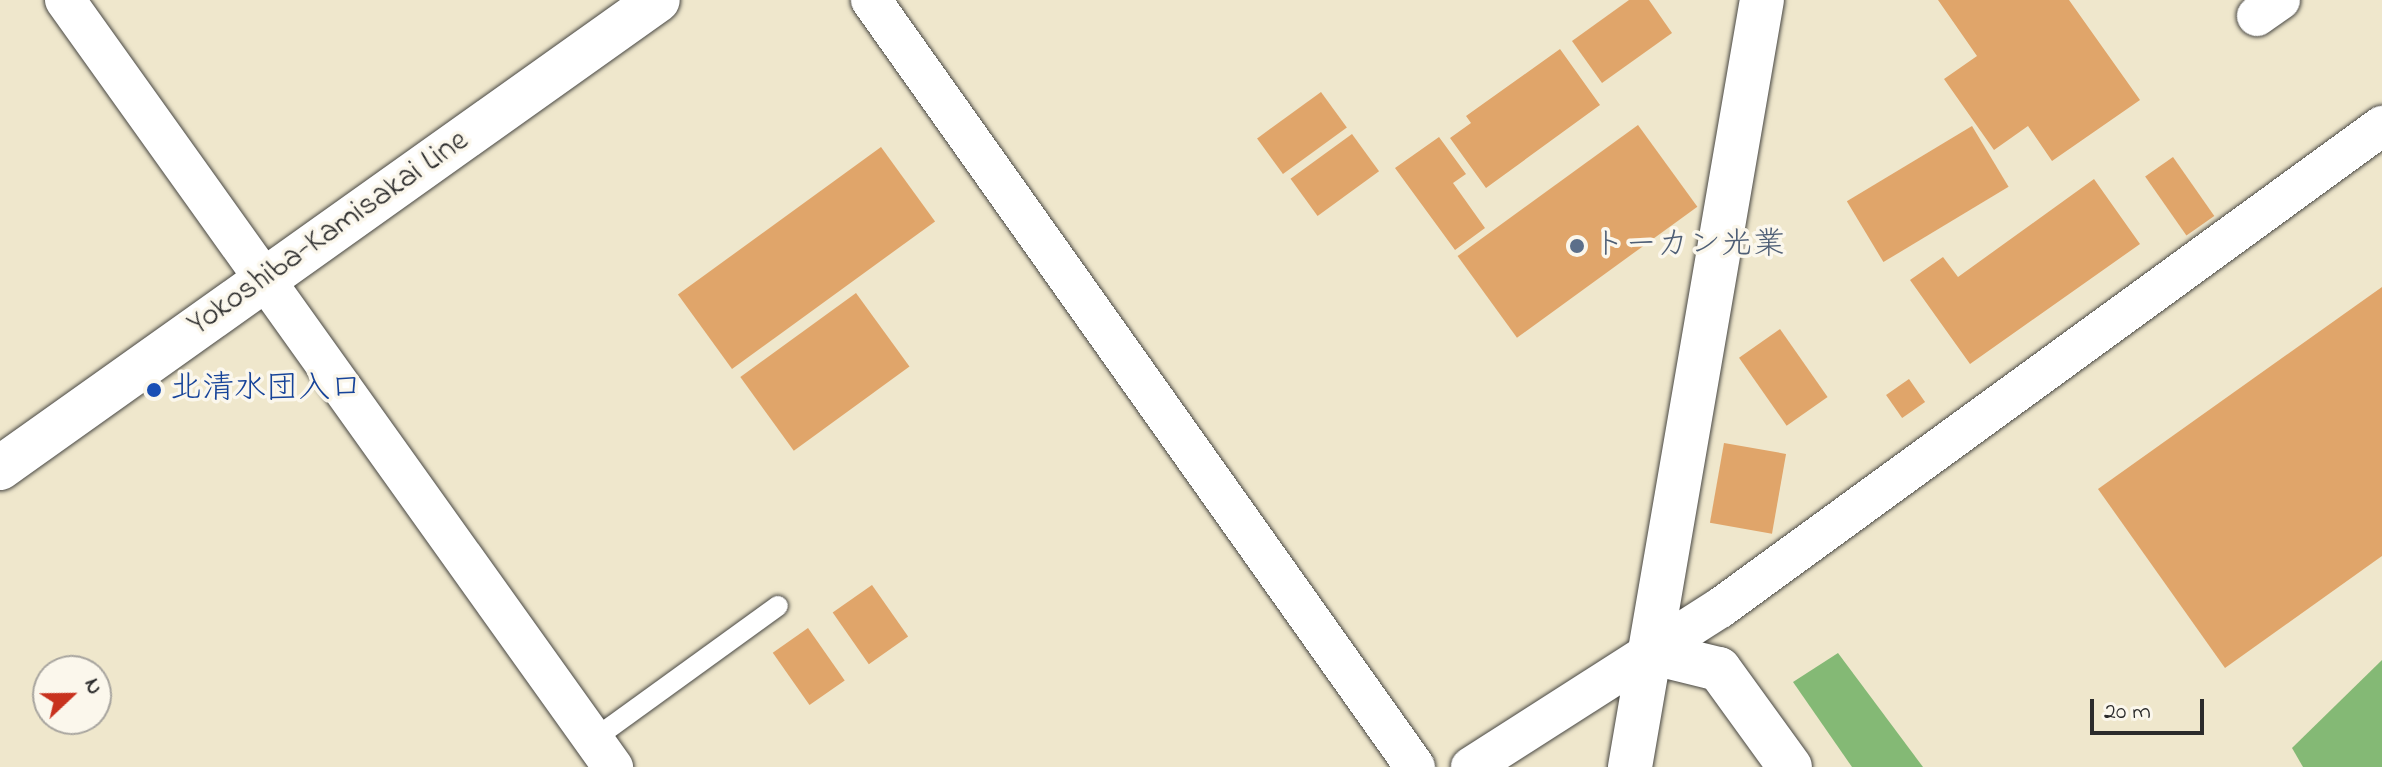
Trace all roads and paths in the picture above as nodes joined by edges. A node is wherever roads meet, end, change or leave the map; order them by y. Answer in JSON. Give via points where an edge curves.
{"nodes":[{"id":1,"x":65,"y":0,"type":"edge"},
{"id":2,"x":658,"y":0,"type":"edge"},
{"id":3,"x":871,"y":0,"type":"edge"},
{"id":4,"x":1762,"y":0,"type":"edge"},
{"id":5,"x":2382,"y":126,"type":"edge"},
{"id":6,"x":266,"y":279,"type":"junction"},
{"id":7,"x":0,"y":468,"type":"edge"},
{"id":8,"x":778,"y":606,"type":"dead end"},
{"id":9,"x":1649,"y":652,"type":"junction"},
{"id":10,"x":603,"y":753,"type":"edge"},
{"id":11,"x":1415,"y":767,"type":"edge"},
{"id":12,"x":1471,"y":767,"type":"edge"},
{"id":13,"x":1630,"y":767,"type":"edge"},
{"id":14,"x":1790,"y":767,"type":"edge"}],
"edges":[{"from":1,"to":6,"type":"street"},
{"from":2,"to":6,"type":"street","name":"Yokoshiba-Kamisakai Line"},
{"from":3,"to":11,"type":"street"},
{"from":4,"to":9,"type":"street"},
{"from":5,"to":9,"type":"street","via":[[1720,608]]},
{"from":6,"to":7,"type":"street","name":"Yokoshiba-Kamisakai Line"},
{"from":6,"to":10,"type":"street"},
{"from":8,"to":10,"type":"lane"},
{"from":9,"to":12,"type":"street"},
{"from":9,"to":13,"type":"street"},
{"from":9,"to":14,"type":"street","via":[[1719,669]]}]}
